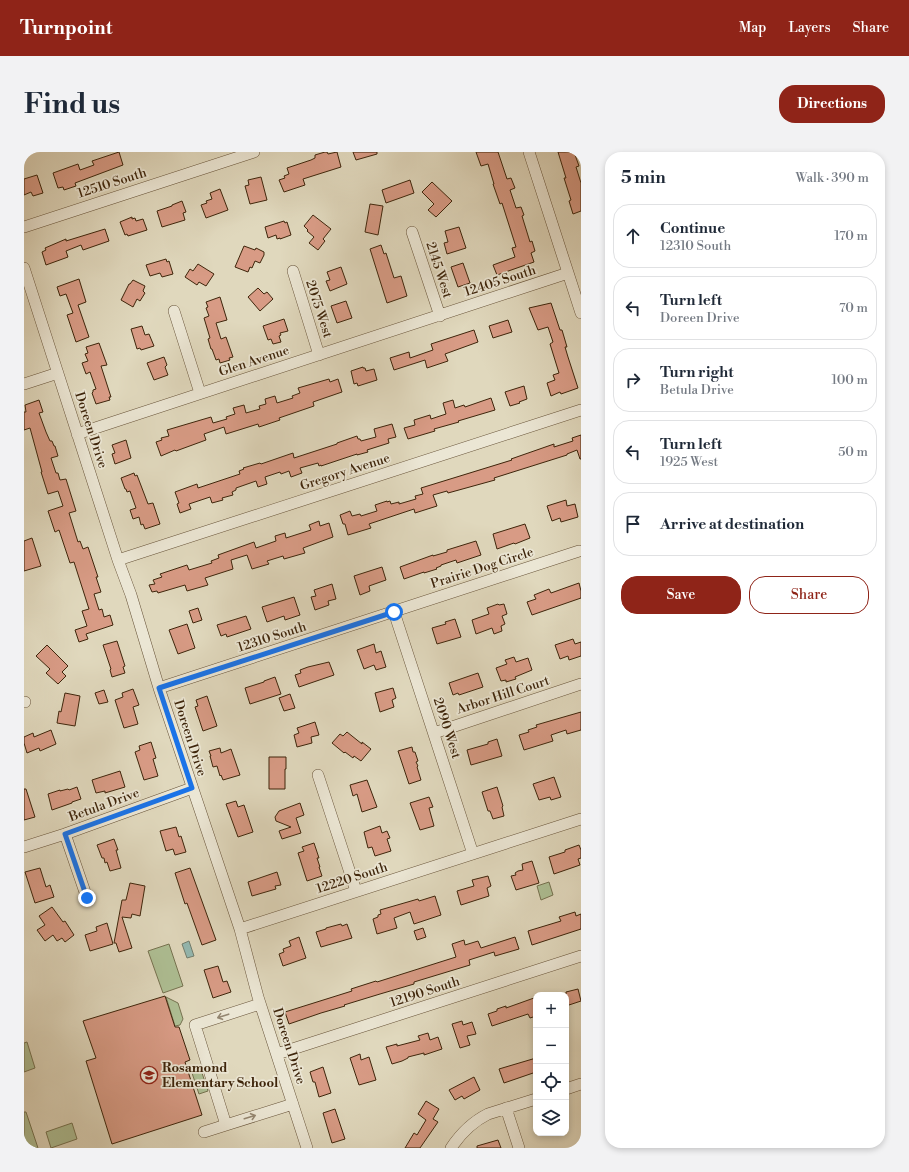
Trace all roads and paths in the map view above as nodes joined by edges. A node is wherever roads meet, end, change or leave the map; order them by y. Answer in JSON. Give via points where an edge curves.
{"nodes":[{"id":1,"x":254,"y":152,"type":"edge"},
{"id":2,"x":529,"y":152,"type":"edge"},
{"id":3,"x":24,"y":227,"type":"edge"},
{"id":4,"x":412,"y":232,"type":"dead end"},
{"id":5,"x":24,"y":268,"type":"edge"},
{"id":6,"x":293,"y":271,"type":"dead end"},
{"id":7,"x":568,"y":273,"type":"junction"},
{"id":8,"x":174,"y":312,"type":"dead end"},
{"id":9,"x":581,"y":313,"type":"edge"},
{"id":10,"x":440,"y":316,"type":"junction"},
{"id":11,"x":319,"y":355,"type":"junction"},
{"id":12,"x":58,"y":373,"type":"junction"},
{"id":13,"x":24,"y":384,"type":"edge"},
{"id":14,"x":200,"y":393,"type":"junction"},
{"id":15,"x":581,"y":410,"type":"edge"},
{"id":16,"x":77,"y":434,"type":"junction"},
{"id":17,"x":579,"y":551,"type":"dead end"},
{"id":18,"x":118,"y":560,"type":"junction"},
{"id":19,"x":394,"y":612,"type":"junction"},
{"id":20,"x":581,"y":684,"type":"edge"},
{"id":21,"x":159,"y":688,"type":"junction"},
{"id":22,"x":434,"y":733,"type":"junction"},
{"id":23,"x":318,"y":775,"type":"dead end"},
{"id":24,"x":192,"y":788,"type":"junction"},
{"id":25,"x":581,"y":818,"type":"edge"},
{"id":26,"x":65,"y":834,"type":"junction"},
{"id":27,"x":24,"y":847,"type":"edge"},
{"id":28,"x":473,"y":854,"type":"junction"},
{"id":29,"x":356,"y":892,"type":"junction"},
{"id":30,"x":87,"y":898,"type":"dead end"},
{"id":31,"x":240,"y":929,"type":"junction"},
{"id":32,"x":581,"y":956,"type":"edge"},
{"id":33,"x":260,"y":1004,"type":"junction"},
{"id":34,"x":277,"y":1054,"type":"junction"},
{"id":35,"x":581,"y":1084,"type":"edge"},
{"id":36,"x":569,"y":1088,"type":"edge"},
{"id":37,"x":533,"y":1100,"type":"edge"},
{"id":38,"x":293,"y":1104,"type":"junction"},
{"id":39,"x":506,"y":1108,"type":"junction"},
{"id":40,"x":226,"y":1125,"type":"junction"},
{"id":41,"x":204,"y":1132,"type":"dead end"},
{"id":42,"x":307,"y":1148,"type":"edge"},
{"id":43,"x":451,"y":1148,"type":"edge"},
{"id":44,"x":519,"y":1148,"type":"edge"}],
"edges":[{"from":1,"to":3,"type":"street","name":"12510 South"},
{"from":2,"to":7,"type":"street"},
{"from":4,"to":10,"type":"street","name":"2145 West"},
{"from":5,"to":12,"type":"street","name":"Doreen Drive"},
{"from":6,"to":11,"type":"street","name":"2075 West"},
{"from":7,"to":9,"type":"street"},
{"from":7,"to":10,"type":"street","name":"12405 South"},
{"from":8,"to":14,"type":"street"},
{"from":10,"to":11,"type":"street","name":"Glen Avenue"},
{"from":11,"to":14,"type":"street","name":"Glen Avenue"},
{"from":12,"to":13,"type":"street"},
{"from":12,"to":16,"type":"street","name":"Doreen Drive"},
{"from":14,"to":16,"type":"street","name":"Glen Avenue"},
{"from":15,"to":18,"type":"street","name":"Gregory Avenue"},
{"from":16,"to":18,"type":"street","name":"Doreen Drive"},
{"from":17,"to":19,"type":"street","name":"Prairie Dog Circle"},
{"from":18,"to":21,"type":"street","name":"Doreen Drive"},
{"from":19,"to":21,"type":"street","name":"12310 South"},
{"from":19,"to":22,"type":"street","name":"2090 West"},
{"from":20,"to":22,"type":"street","name":"Arbor Hill Court"},
{"from":21,"to":24,"type":"street","name":"Doreen Drive"},
{"from":22,"to":28,"type":"street","name":"2090 West"},
{"from":23,"to":29,"type":"street"},
{"from":24,"to":26,"type":"street","name":"Betula Drive"},
{"from":24,"to":31,"type":"street","name":"Doreen Drive"},
{"from":25,"to":28,"type":"street","name":"12220 South"},
{"from":26,"to":27,"type":"street","name":"Betula Drive"},
{"from":26,"to":30,"type":"street"},
{"from":28,"to":29,"type":"street","name":"12220 South"},
{"from":29,"to":31,"type":"street","name":"12220 South"},
{"from":31,"to":33,"type":"street","name":"Doreen Drive"},
{"from":32,"to":34,"type":"street","name":"12190 South"},
{"from":33,"to":34,"type":"street","name":"Doreen Drive"},
{"from":33,"to":40,"type":"street","one_way":true,"via":[[195,1026]]},
{"from":34,"to":38,"type":"street","name":"Doreen Drive"},
{"from":35,"to":36,"type":"street"},
{"from":37,"to":39,"type":"street"},
{"from":40,"to":38,"type":"street","one_way":true},
{"from":38,"to":42,"type":"street","name":"Doreen Drive"},
{"from":39,"to":43,"type":"street","via":[[474,1122],[462,1132]]},
{"from":39,"to":44,"type":"street"},
{"from":40,"to":41,"type":"street"}]}
